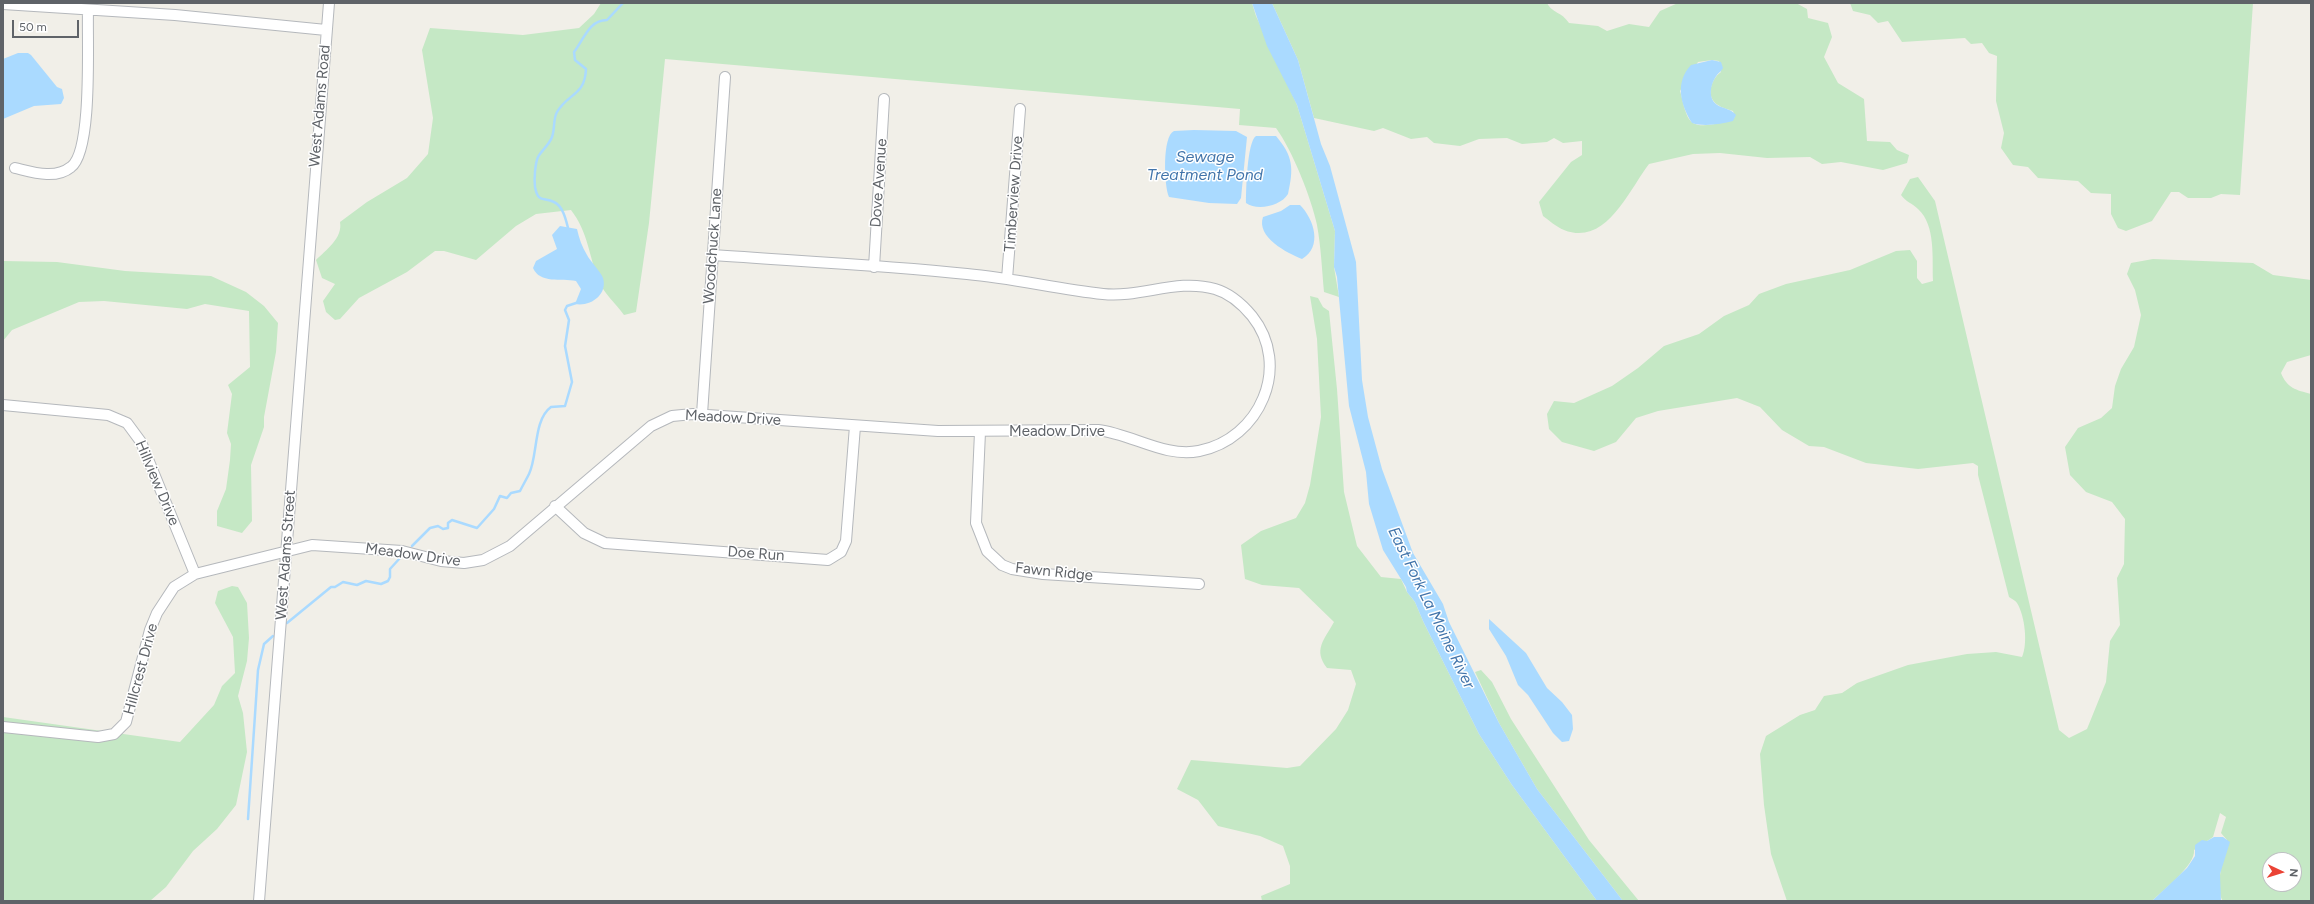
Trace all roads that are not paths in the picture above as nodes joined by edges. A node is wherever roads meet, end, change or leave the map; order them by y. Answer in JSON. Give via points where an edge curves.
{"nodes":[{"id":1,"x":328,"y":3,"type":"edge"},
{"id":2,"x":3,"y":4,"type":"edge"},
{"id":3,"x":88,"y":10,"type":"junction"},
{"id":4,"x":326,"y":30,"type":"junction"},
{"id":5,"x":725,"y":78,"type":"dead end"},
{"id":6,"x":884,"y":99,"type":"dead end"},
{"id":7,"x":1020,"y":109,"type":"dead end"},
{"id":8,"x":15,"y":168,"type":"dead end"},
{"id":9,"x":312,"y":208,"type":"joint"},
{"id":10,"x":713,"y":255,"type":"junction"},
{"id":11,"x":874,"y":267,"type":"junction"},
{"id":12,"x":1007,"y":279,"type":"junction"},
{"id":13,"x":3,"y":405,"type":"edge"},
{"id":14,"x":702,"y":414,"type":"junction"},
{"id":15,"x":855,"y":426,"type":"junction"},
{"id":16,"x":980,"y":432,"type":"junction"},
{"id":17,"x":555,"y":506,"type":"junction"},
{"id":18,"x":286,"y":552,"type":"junction"},
{"id":19,"x":195,"y":574,"type":"junction"},
{"id":20,"x":1199,"y":584,"type":"dead end"},
{"id":21,"x":3,"y":727,"type":"edge"},
{"id":22,"x":258,"y":901,"type":"edge"}],
"edges":[{"from":1,"to":4,"type":"street","name":"West Adams Road"},
{"from":2,"to":3,"type":"street"},
{"from":3,"to":4,"type":"street","via":[[175,15]]},
{"from":3,"to":8,"type":"street","via":[[88,77],[81,153],[71,167],[57,173],[36,174]]},
{"from":4,"to":9,"type":"street","name":"West Adams Road"},
{"from":5,"to":10,"type":"street","name":"Woodchuck Lane"},
{"from":6,"to":11,"type":"street","name":"Dove Avenue"},
{"from":7,"to":12,"type":"street","name":"Timberview Drive"},
{"from":9,"to":18,"type":"street","name":"West Adams Street"},
{"from":10,"to":11,"type":"street","name":"Meadow Drive"},
{"from":10,"to":14,"type":"street","name":"Woodchuck Lane"},
{"from":11,"to":12,"type":"street","name":"Meadow Drive"},
{"from":12,"to":16,"type":"street","name":"Meadow Drive","via":[[1112,295],[1180,285],[1220,291],[1238,301],[1261,329],[1268,352],[1268,383],[1258,412],[1242,431],[1219,446],[1200,451],[1175,452],[1098,430]]},
{"from":13,"to":19,"type":"street","name":"Hillview Drive","via":[[108,415],[127,423],[141,442]]},
{"from":14,"to":15,"type":"street","name":"Meadow Drive"},
{"from":14,"to":17,"type":"street","name":"Meadow Drive","via":[[672,416],[651,426]]},
{"from":15,"to":16,"type":"street","name":"Meadow Drive"},
{"from":15,"to":17,"type":"street","name":"Doe Run","via":[[846,542],[841,552],[828,560],[605,543],[584,533]]},
{"from":16,"to":20,"type":"street","name":"Fawn Ridge","via":[[976,523],[987,551],[1002,565],[1043,574]]},
{"from":17,"to":18,"type":"street","name":"Meadow Drive","via":[[510,546],[490,558],[477,562],[441,561],[402,552],[338,546],[312,545]]},
{"from":18,"to":19,"type":"street","name":"Hillcrest Drive"},
{"from":18,"to":22,"type":"street","name":"West Adams Street"},
{"from":19,"to":21,"type":"street","name":"Hillcrest Drive","via":[[174,587],[157,613],[145,648],[128,717],[119,731],[109,736],[98,737]]}]}
